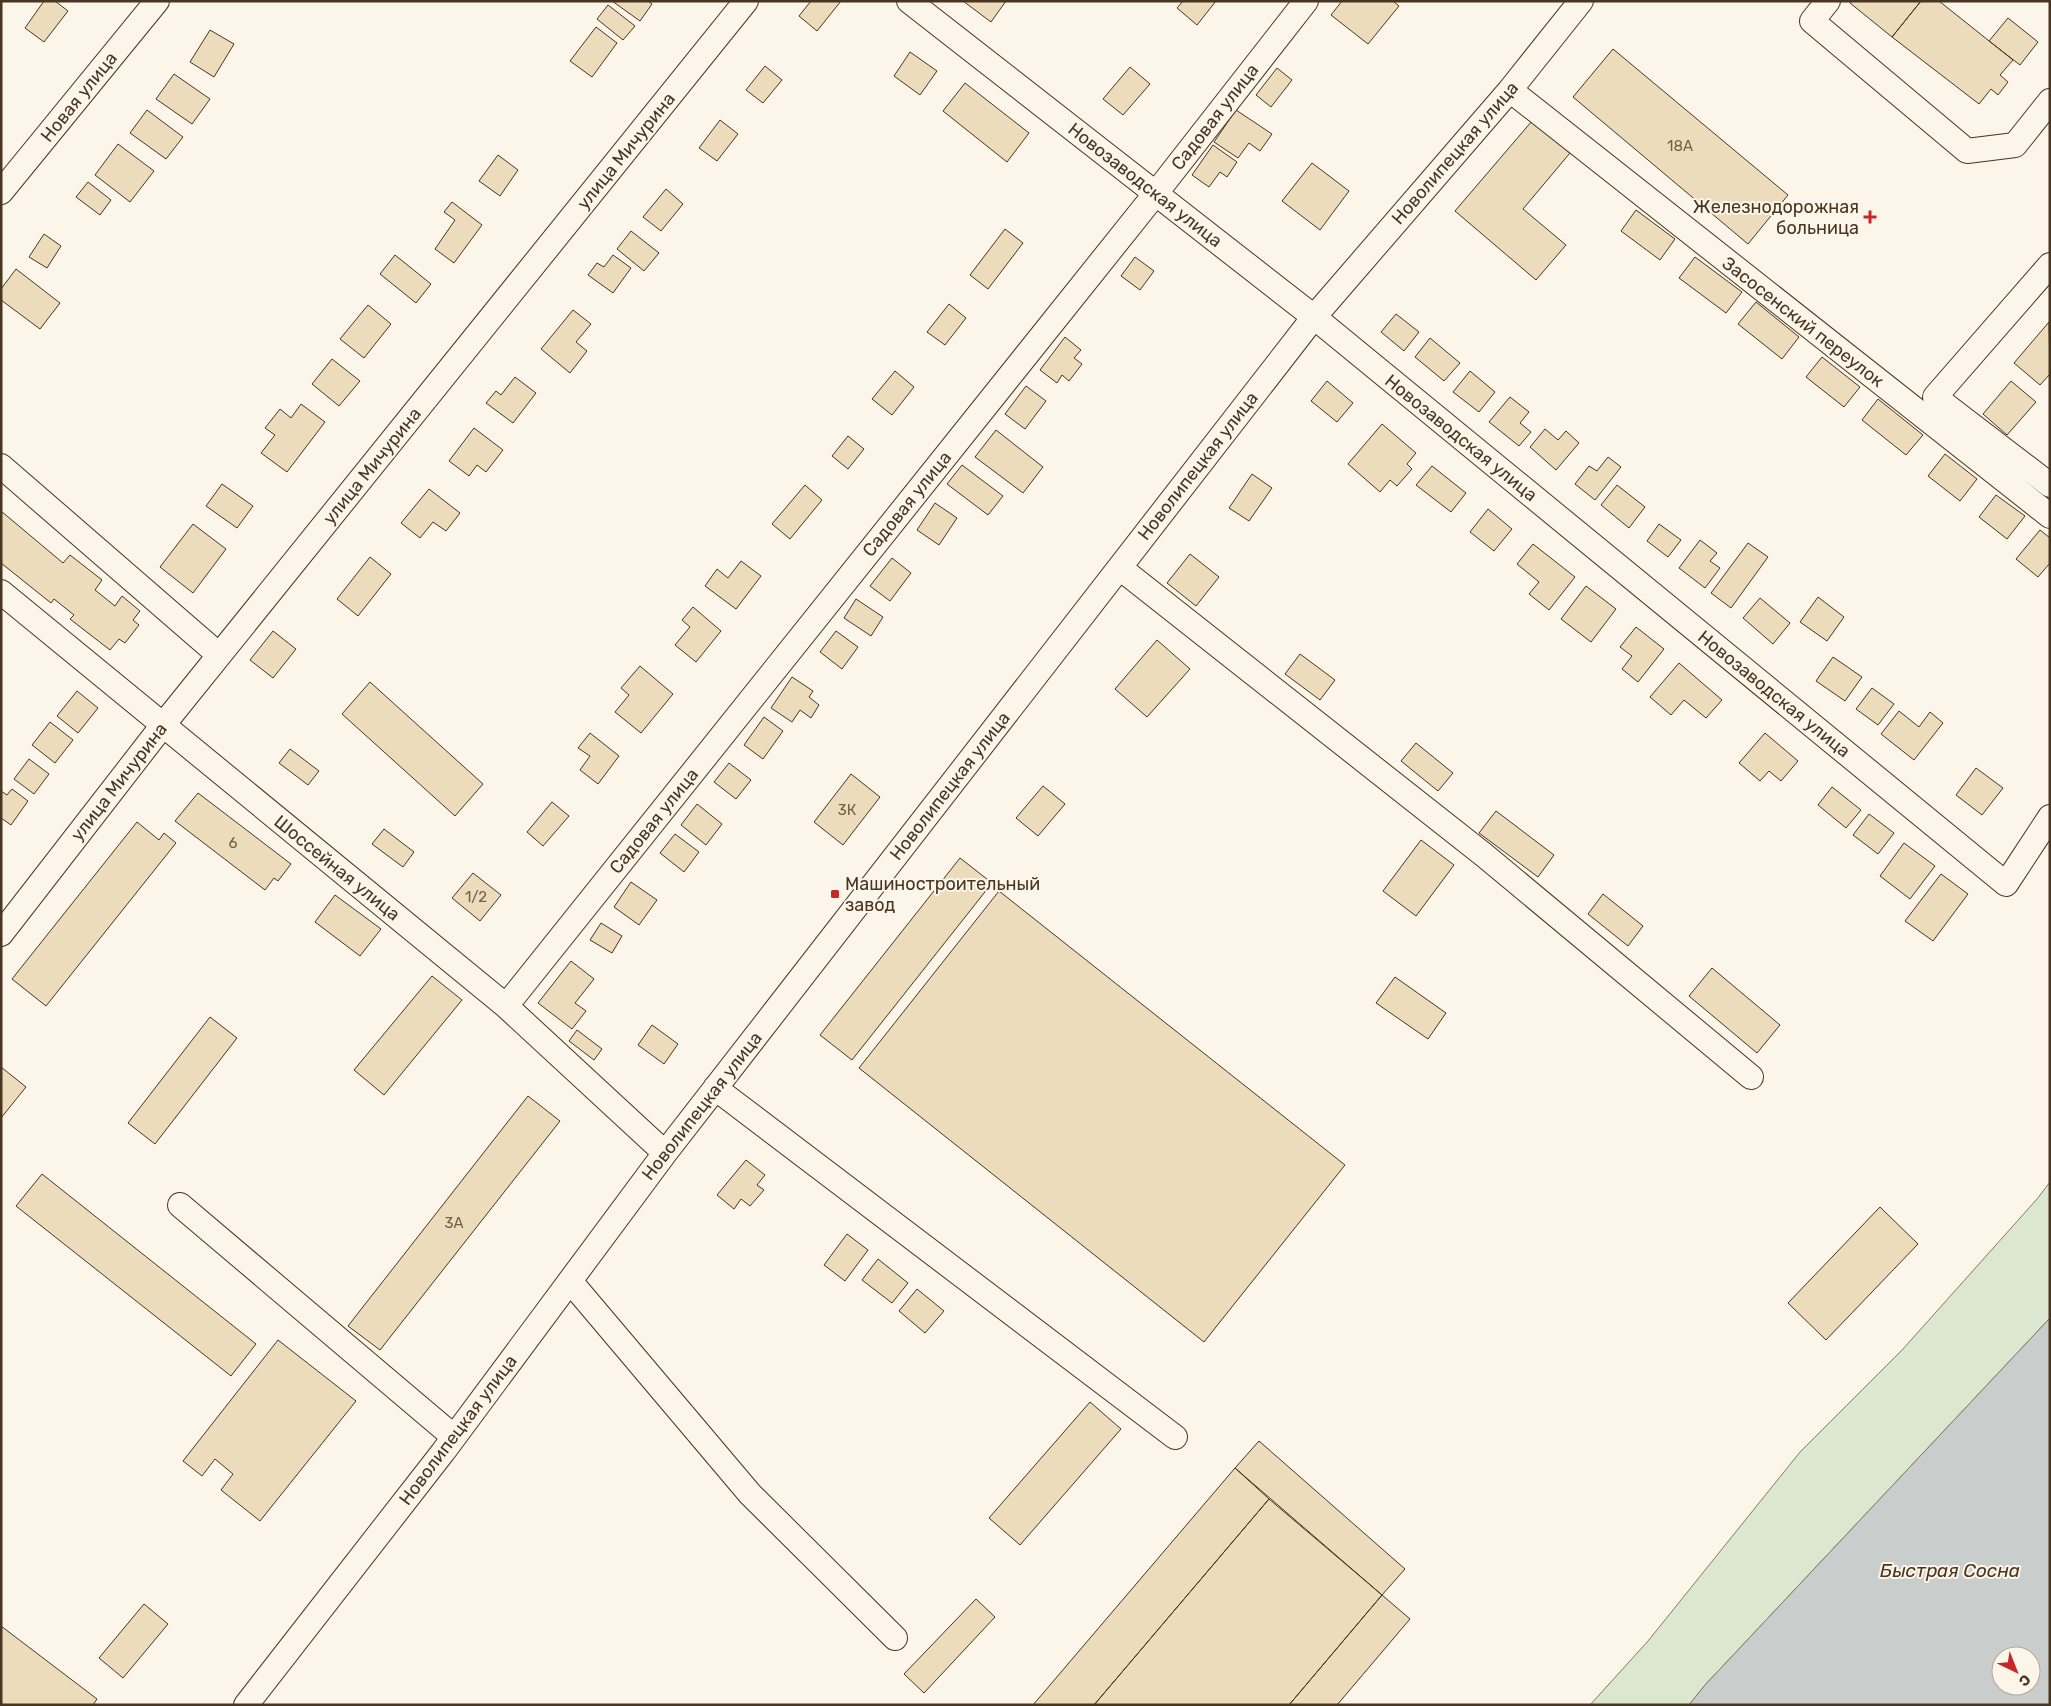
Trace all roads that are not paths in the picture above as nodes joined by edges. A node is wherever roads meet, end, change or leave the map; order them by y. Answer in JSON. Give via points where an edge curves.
{"nodes":[{"id":1,"x":157,"y":1,"type":"edge"},
{"id":2,"x":746,"y":1,"type":"edge"},
{"id":3,"x":909,"y":1,"type":"edge"},
{"id":4,"x":1306,"y":1,"type":"edge"},
{"id":5,"x":1582,"y":1,"type":"edge"},
{"id":6,"x":1828,"y":1,"type":"edge"},
{"id":7,"x":1510,"y":90,"type":"junction"},
{"id":8,"x":2050,"y":101,"type":"edge"},
{"id":9,"x":1,"y":192,"type":"edge"},
{"id":10,"x":1156,"y":193,"type":"junction"},
{"id":11,"x":2050,"y":265,"type":"edge"},
{"id":12,"x":1314,"y":317,"type":"junction"},
{"id":13,"x":1,"y":466,"type":"edge"},
{"id":14,"x":2050,"y":485,"type":"edge"},
{"id":15,"x":2050,"y":516,"type":"edge"},
{"id":16,"x":1120,"y":568,"type":"junction"},
{"id":17,"x":1,"y":592,"type":"edge"},
{"id":18,"x":219,"y":655,"type":"junction"},
{"id":19,"x":163,"y":726,"type":"junction"},
{"id":20,"x":2050,"y":816,"type":"edge"},
{"id":21,"x":1,"y":934,"type":"edge"},
{"id":22,"x":506,"y":1006,"type":"junction"},
{"id":23,"x":1751,"y":1077,"type":"dead end"},
{"id":24,"x":716,"y":1088,"type":"junction"},
{"id":25,"x":665,"y":1153,"type":"junction"},
{"id":26,"x":180,"y":1205,"type":"dead end"},
{"id":27,"x":570,"y":1281,"type":"junction"},
{"id":28,"x":454,"y":1437,"type":"junction"},
{"id":29,"x":1175,"y":1437,"type":"dead end"},
{"id":30,"x":895,"y":1638,"type":"dead end"},
{"id":31,"x":246,"y":1705,"type":"edge"}],
"edges":[{"from":1,"to":9,"type":"street","name":"Новая улица"},
{"from":2,"to":18,"type":"street","name":"улица Мичурина"},
{"from":3,"to":10,"type":"street","name":"Новозаводская улица"},
{"from":4,"to":10,"type":"street","name":"Садовая улица"},
{"from":5,"to":7,"type":"street","name":"Новолипецкая улица"},
{"from":6,"to":8,"type":"street","via":[[1812,21],[1967,152],[2015,145]]},
{"from":7,"to":12,"type":"street","name":"Новолипецкая улица"},
{"from":7,"to":15,"type":"street","name":"Засосенский переулок"},
{"from":10,"to":12,"type":"street","name":"Новозаводская улица"},
{"from":10,"to":22,"type":"street","name":"Садовая улица"},
{"from":11,"to":14,"type":"street","via":[[1935,397]]},
{"from":12,"to":16,"type":"street","name":"Новолипецкая улица"},
{"from":12,"to":20,"type":"street","name":"Новозаводская улица","via":[[2006,884]]},
{"from":13,"to":18,"type":"street"},
{"from":16,"to":23,"type":"street","via":[[1484,855]]},
{"from":16,"to":24,"type":"street","name":"Новолипецкая улица"},
{"from":17,"to":19,"type":"street","name":"Шоссейная улица"},
{"from":18,"to":19,"type":"street","name":"улица Мичурина"},
{"from":19,"to":21,"type":"street","name":"улица Мичурина"},
{"from":19,"to":22,"type":"street","name":"Шоссейная улица"},
{"from":22,"to":25,"type":"street","name":"Шоссейная улица"},
{"from":24,"to":25,"type":"street","name":"Новолипецкая улица"},
{"from":24,"to":29,"type":"street"},
{"from":25,"to":27,"type":"street","name":"Новолипецкая улица"},
{"from":26,"to":28,"type":"street"},
{"from":27,"to":28,"type":"street","name":"Новолипецкая улица"},
{"from":27,"to":30,"type":"street","via":[[750,1494]]},
{"from":28,"to":31,"type":"street","name":"Новолипецкая улица"}]}
